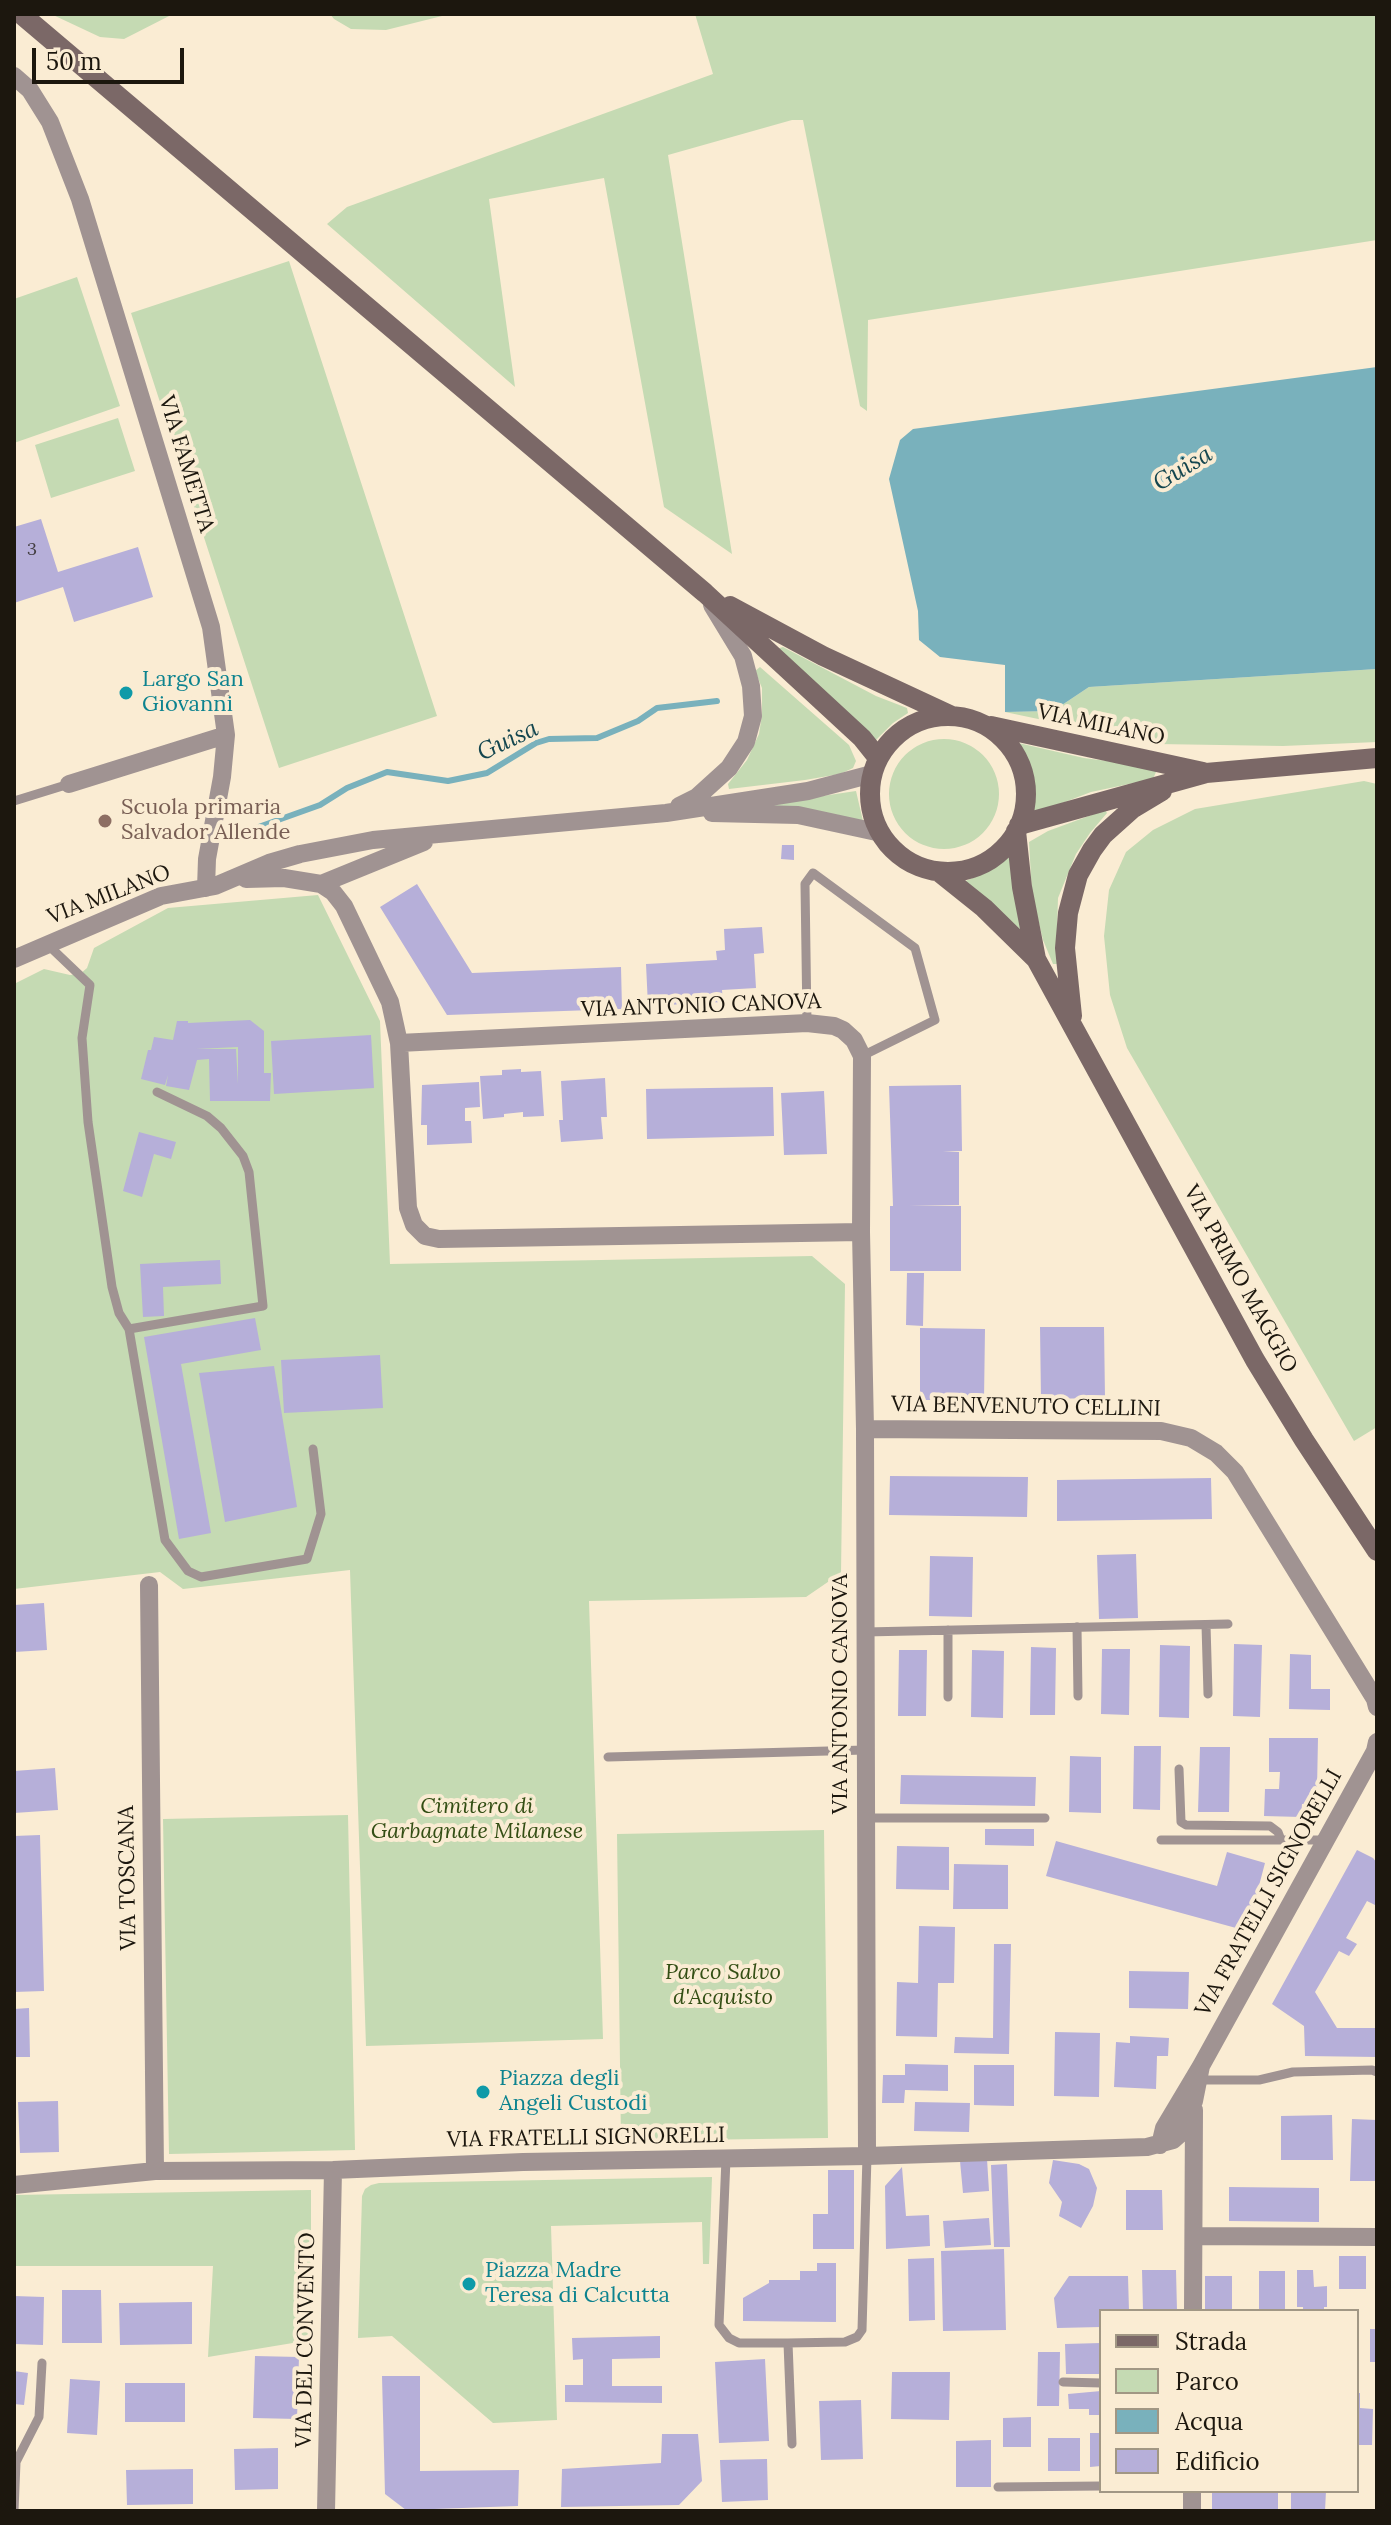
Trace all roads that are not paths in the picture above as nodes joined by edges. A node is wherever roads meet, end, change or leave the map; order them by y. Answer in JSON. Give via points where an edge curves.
{"nodes":[{"id":1,"x":21,"y":14,"type":"edge"},
{"id":2,"x":14,"y":76,"type":"edge"},
{"id":3,"x":705,"y":593,"type":"junction"},
{"id":4,"x":952,"y":716,"type":"junction"},
{"id":5,"x":985,"y":725,"type":"junction"},
{"id":6,"x":226,"y":735,"type":"junction"},
{"id":7,"x":1377,"y":758,"type":"edge"},
{"id":8,"x":875,"y":766,"type":"junction"},
{"id":9,"x":1206,"y":773,"type":"junction"},
{"id":10,"x":69,"y":784,"type":"joint"},
{"id":11,"x":14,"y":801,"type":"edge"},
{"id":12,"x":666,"y":813,"type":"junction"},
{"id":13,"x":1018,"y":828,"type":"junction"},
{"id":14,"x":449,"y":833,"type":"junction"},
{"id":15,"x":881,"y":833,"type":"junction"},
{"id":16,"x":342,"y":845,"type":"junction"},
{"id":17,"x":353,"y":871,"type":"junction"},
{"id":18,"x":939,"y":872,"type":"junction"},
{"id":19,"x":321,"y":884,"type":"junction"},
{"id":20,"x":215,"y":885,"type":"junction"},
{"id":21,"x":344,"y":906,"type":"junction"},
{"id":22,"x":47,"y":944,"type":"junction"},
{"id":23,"x":14,"y":959,"type":"edge"},
{"id":24,"x":1036,"y":959,"type":"junction"},
{"id":25,"x":807,"y":1023,"type":"junction"},
{"id":26,"x":1073,"y":1024,"type":"junction"},
{"id":27,"x":399,"y":1043,"type":"junction"},
{"id":28,"x":862,"y":1056,"type":"junction"},
{"id":29,"x":157,"y":1092,"type":"dead end"},
{"id":30,"x":861,"y":1232,"type":"junction"},
{"id":31,"x":129,"y":1329,"type":"junction"},
{"id":32,"x":865,"y":1429,"type":"junction"},
{"id":33,"x":313,"y":1449,"type":"dead end"},
{"id":34,"x":1377,"y":1551,"type":"edge"},
{"id":35,"x":149,"y":1585,"type":"dead end"},
{"id":36,"x":1228,"y":1624,"type":"dead end"},
{"id":37,"x":1206,"y":1625,"type":"junction"},
{"id":38,"x":1077,"y":1627,"type":"junction"},
{"id":39,"x":948,"y":1630,"type":"junction"},
{"id":40,"x":865,"y":1632,"type":"junction"},
{"id":41,"x":1208,"y":1694,"type":"dead end"},
{"id":42,"x":1078,"y":1696,"type":"dead end"},
{"id":43,"x":948,"y":1697,"type":"dead end"},
{"id":44,"x":1377,"y":1707,"type":"edge"},
{"id":45,"x":1377,"y":1742,"type":"edge"},
{"id":46,"x":865,"y":1750,"type":"junction"},
{"id":47,"x":608,"y":1757,"type":"dead end"},
{"id":48,"x":1179,"y":1769,"type":"dead end"},
{"id":49,"x":865,"y":1818,"type":"junction"},
{"id":50,"x":1045,"y":1818,"type":"dead end"},
{"id":51,"x":1161,"y":1840,"type":"dead end"},
{"id":52,"x":1281,"y":1840,"type":"junction"},
{"id":53,"x":1325,"y":1840,"type":"junction"},
{"id":54,"x":1377,"y":2072,"type":"edge"},
{"id":55,"x":1197,"y":2075,"type":"junction"},
{"id":56,"x":1194,"y":2101,"type":"junction"},
{"id":57,"x":1160,"y":2145,"type":"junction"},
{"id":58,"x":867,"y":2156,"type":"junction"},
{"id":59,"x":726,"y":2159,"type":"junction"},
{"id":60,"x":333,"y":2170,"type":"junction"},
{"id":61,"x":155,"y":2171,"type":"junction"},
{"id":62,"x":14,"y":2185,"type":"edge"},
{"id":63,"x":1194,"y":2236,"type":"junction"},
{"id":64,"x":1377,"y":2237,"type":"edge"},
{"id":65,"x":1193,"y":2309,"type":"edge"},
{"id":66,"x":788,"y":2343,"type":"junction"},
{"id":67,"x":42,"y":2363,"type":"dead end"},
{"id":68,"x":1063,"y":2382,"type":"dead end"},
{"id":69,"x":1099,"y":2383,"type":"edge"},
{"id":70,"x":792,"y":2444,"type":"dead end"},
{"id":71,"x":1099,"y":2486,"type":"edge"},
{"id":72,"x":998,"y":2487,"type":"dead end"},
{"id":73,"x":14,"y":2511,"type":"edge"},
{"id":74,"x":326,"y":2511,"type":"edge"}],
"edges":[{"from":1,"to":3,"type":"street"},
{"from":2,"to":6,"type":"street","name":"VIA FAMETTA","via":[[50,122],[80,199],[211,627]]},
{"from":3,"to":4,"type":"street"},
{"from":3,"to":8,"type":"street","via":[[862,738]]},
{"from":3,"to":12,"type":"street","via":[[743,656],[753,716],[746,742],[729,768],[697,797]]},
{"from":4,"to":5,"type":"street"},
{"from":4,"to":8,"type":"street","via":[[909,726]]},
{"from":5,"to":9,"type":"street","name":"VIA MILANO"},
{"from":5,"to":13,"type":"street","via":[[1008,743],[1022,768],[1026,797]]},
{"from":6,"to":10,"type":"street"},
{"from":6,"to":20,"type":"street","name":"VIA FAMETTA","via":[[207,859]]},
{"from":7,"to":9,"type":"street","name":"VIA MILANO"},
{"from":8,"to":12,"type":"street","name":"VIA MILANO","via":[[808,791]]},
{"from":8,"to":15,"type":"street","via":[[871,804]]},
{"from":9,"to":13,"type":"street","name":"VIA MILANO"},
{"from":9,"to":26,"type":"street","name":"VIA PRIMO MAGGIO","via":[[1132,809],[1103,835],[1084,863],[1073,890],[1065,948]]},
{"from":10,"to":11,"type":"lane"},
{"from":12,"to":14,"type":"street","name":"VIA MILANO"},
{"from":12,"to":15,"type":"street","name":"VIA MILANO","via":[[798,815]]},
{"from":13,"to":18,"type":"street","via":[[997,855],[983,863]]},
{"from":13,"to":24,"type":"street","name":"VIA PRIMO MAGGIO","via":[[1022,887]]},
{"from":14,"to":16,"type":"street","name":"VIA MILANO"},
{"from":14,"to":17,"type":"street","name":"VIA MILANO"},
{"from":15,"to":18,"type":"street","via":[[899,855]]},
{"from":16,"to":19,"type":"street","via":[[325,863]]},
{"from":16,"to":20,"type":"street","name":"VIA MILANO","via":[[269,863]]},
{"from":17,"to":19,"type":"street","name":"VIA MILANO"},
{"from":17,"to":21,"type":"street"},
{"from":18,"to":24,"type":"street","name":"VIA PRIMO MAGGIO"},
{"from":19,"to":20,"type":"street","name":"VIA MILANO","via":[[267,877]]},
{"from":19,"to":21,"type":"street"},
{"from":20,"to":22,"type":"street","name":"VIA MILANO","via":[[161,896]]},
{"from":21,"to":27,"type":"street","via":[[390,1002]]},
{"from":22,"to":23,"type":"street","name":"VIA MILANO"},
{"from":22,"to":31,"type":"lane","via":[[90,985],[82,1038],[88,1122],[112,1287]]},
{"from":24,"to":26,"type":"street","name":"VIA PRIMO MAGGIO"},
{"from":25,"to":27,"type":"street","name":"VIA ANTONIO CANOVA"},
{"from":25,"to":28,"type":"street","name":"VIA ANTONIO CANOVA","via":[[843,1030]]},
{"from":25,"to":28,"type":"lane","via":[[805,884],[813,873],[915,948],[935,1020]]},
{"from":26,"to":34,"type":"street","name":"VIA PRIMO MAGGIO","via":[[1255,1360]]},
{"from":27,"to":30,"type":"street","via":[[408,1208],[425,1236]]},
{"from":28,"to":30,"type":"street","name":"VIA ANTONIO CANOVA"},
{"from":29,"to":31,"type":"lane","via":[[207,1116],[243,1156],[263,1306]]},
{"from":30,"to":32,"type":"street","name":"VIA ANTONIO CANOVA"},
{"from":31,"to":33,"type":"lane","via":[[165,1540],[188,1571],[201,1577],[307,1559],[321,1514]]},
{"from":32,"to":40,"type":"street","name":"VIA ANTONIO CANOVA"},
{"from":32,"to":44,"type":"street","name":"VIA BENVENUTO CELLINI","via":[[1161,1431],[1191,1438],[1235,1472]]},
{"from":35,"to":61,"type":"street","name":"VIA TOSCANA"},
{"from":36,"to":37,"type":"lane"},
{"from":37,"to":38,"type":"lane"},
{"from":37,"to":41,"type":"lane"},
{"from":38,"to":39,"type":"lane"},
{"from":38,"to":42,"type":"lane"},
{"from":39,"to":40,"type":"lane"},
{"from":39,"to":43,"type":"lane"},
{"from":40,"to":46,"type":"street","name":"VIA ANTONIO CANOVA"},
{"from":45,"to":53,"type":"street","name":"VIA FRATELLI SIGNORELLI"},
{"from":46,"to":47,"type":"lane"},
{"from":46,"to":49,"type":"street","name":"VIA ANTONIO CANOVA"},
{"from":48,"to":52,"type":"lane","via":[[1181,1822],[1270,1826]]},
{"from":49,"to":50,"type":"lane"},
{"from":49,"to":58,"type":"street","name":"VIA ANTONIO CANOVA"},
{"from":51,"to":52,"type":"lane"},
{"from":52,"to":53,"type":"lane"},
{"from":53,"to":55,"type":"street","name":"VIA FRATELLI SIGNORELLI"},
{"from":54,"to":55,"type":"lane","via":[[1293,2072],[1259,2080]]},
{"from":55,"to":56,"type":"street","name":"VIA FRATELLI SIGNORELLI"},
{"from":55,"to":57,"type":"street","name":"VIA FRATELLI SIGNORELLI","via":[[1164,2128]]},
{"from":56,"to":57,"type":"street","name":"VIA FRATELLI SIGNORELLI","via":[[1182,2132]]},
{"from":56,"to":63,"type":"street"},
{"from":57,"to":58,"type":"street","name":"VIA FRATELLI SIGNORELLI"},
{"from":58,"to":59,"type":"street","name":"VIA FRATELLI SIGNORELLI"},
{"from":58,"to":66,"type":"lane","via":[[862,2330],[845,2342]]},
{"from":59,"to":60,"type":"street","name":"VIA FRATELLI SIGNORELLI"},
{"from":59,"to":66,"type":"lane","via":[[719,2325],[739,2343]]},
{"from":60,"to":61,"type":"street","name":"VIA FRATELLI SIGNORELLI"},
{"from":60,"to":74,"type":"street","name":"VIA DEL CONVENTO"},
{"from":61,"to":62,"type":"street","name":"VIA FRATELLI SIGNORELLI"},
{"from":63,"to":64,"type":"street"},
{"from":63,"to":65,"type":"street"},
{"from":66,"to":70,"type":"lane"},
{"from":67,"to":73,"type":"lane","via":[[39,2417],[16,2462]]},
{"from":68,"to":69,"type":"lane"},
{"from":71,"to":72,"type":"lane"}]}
